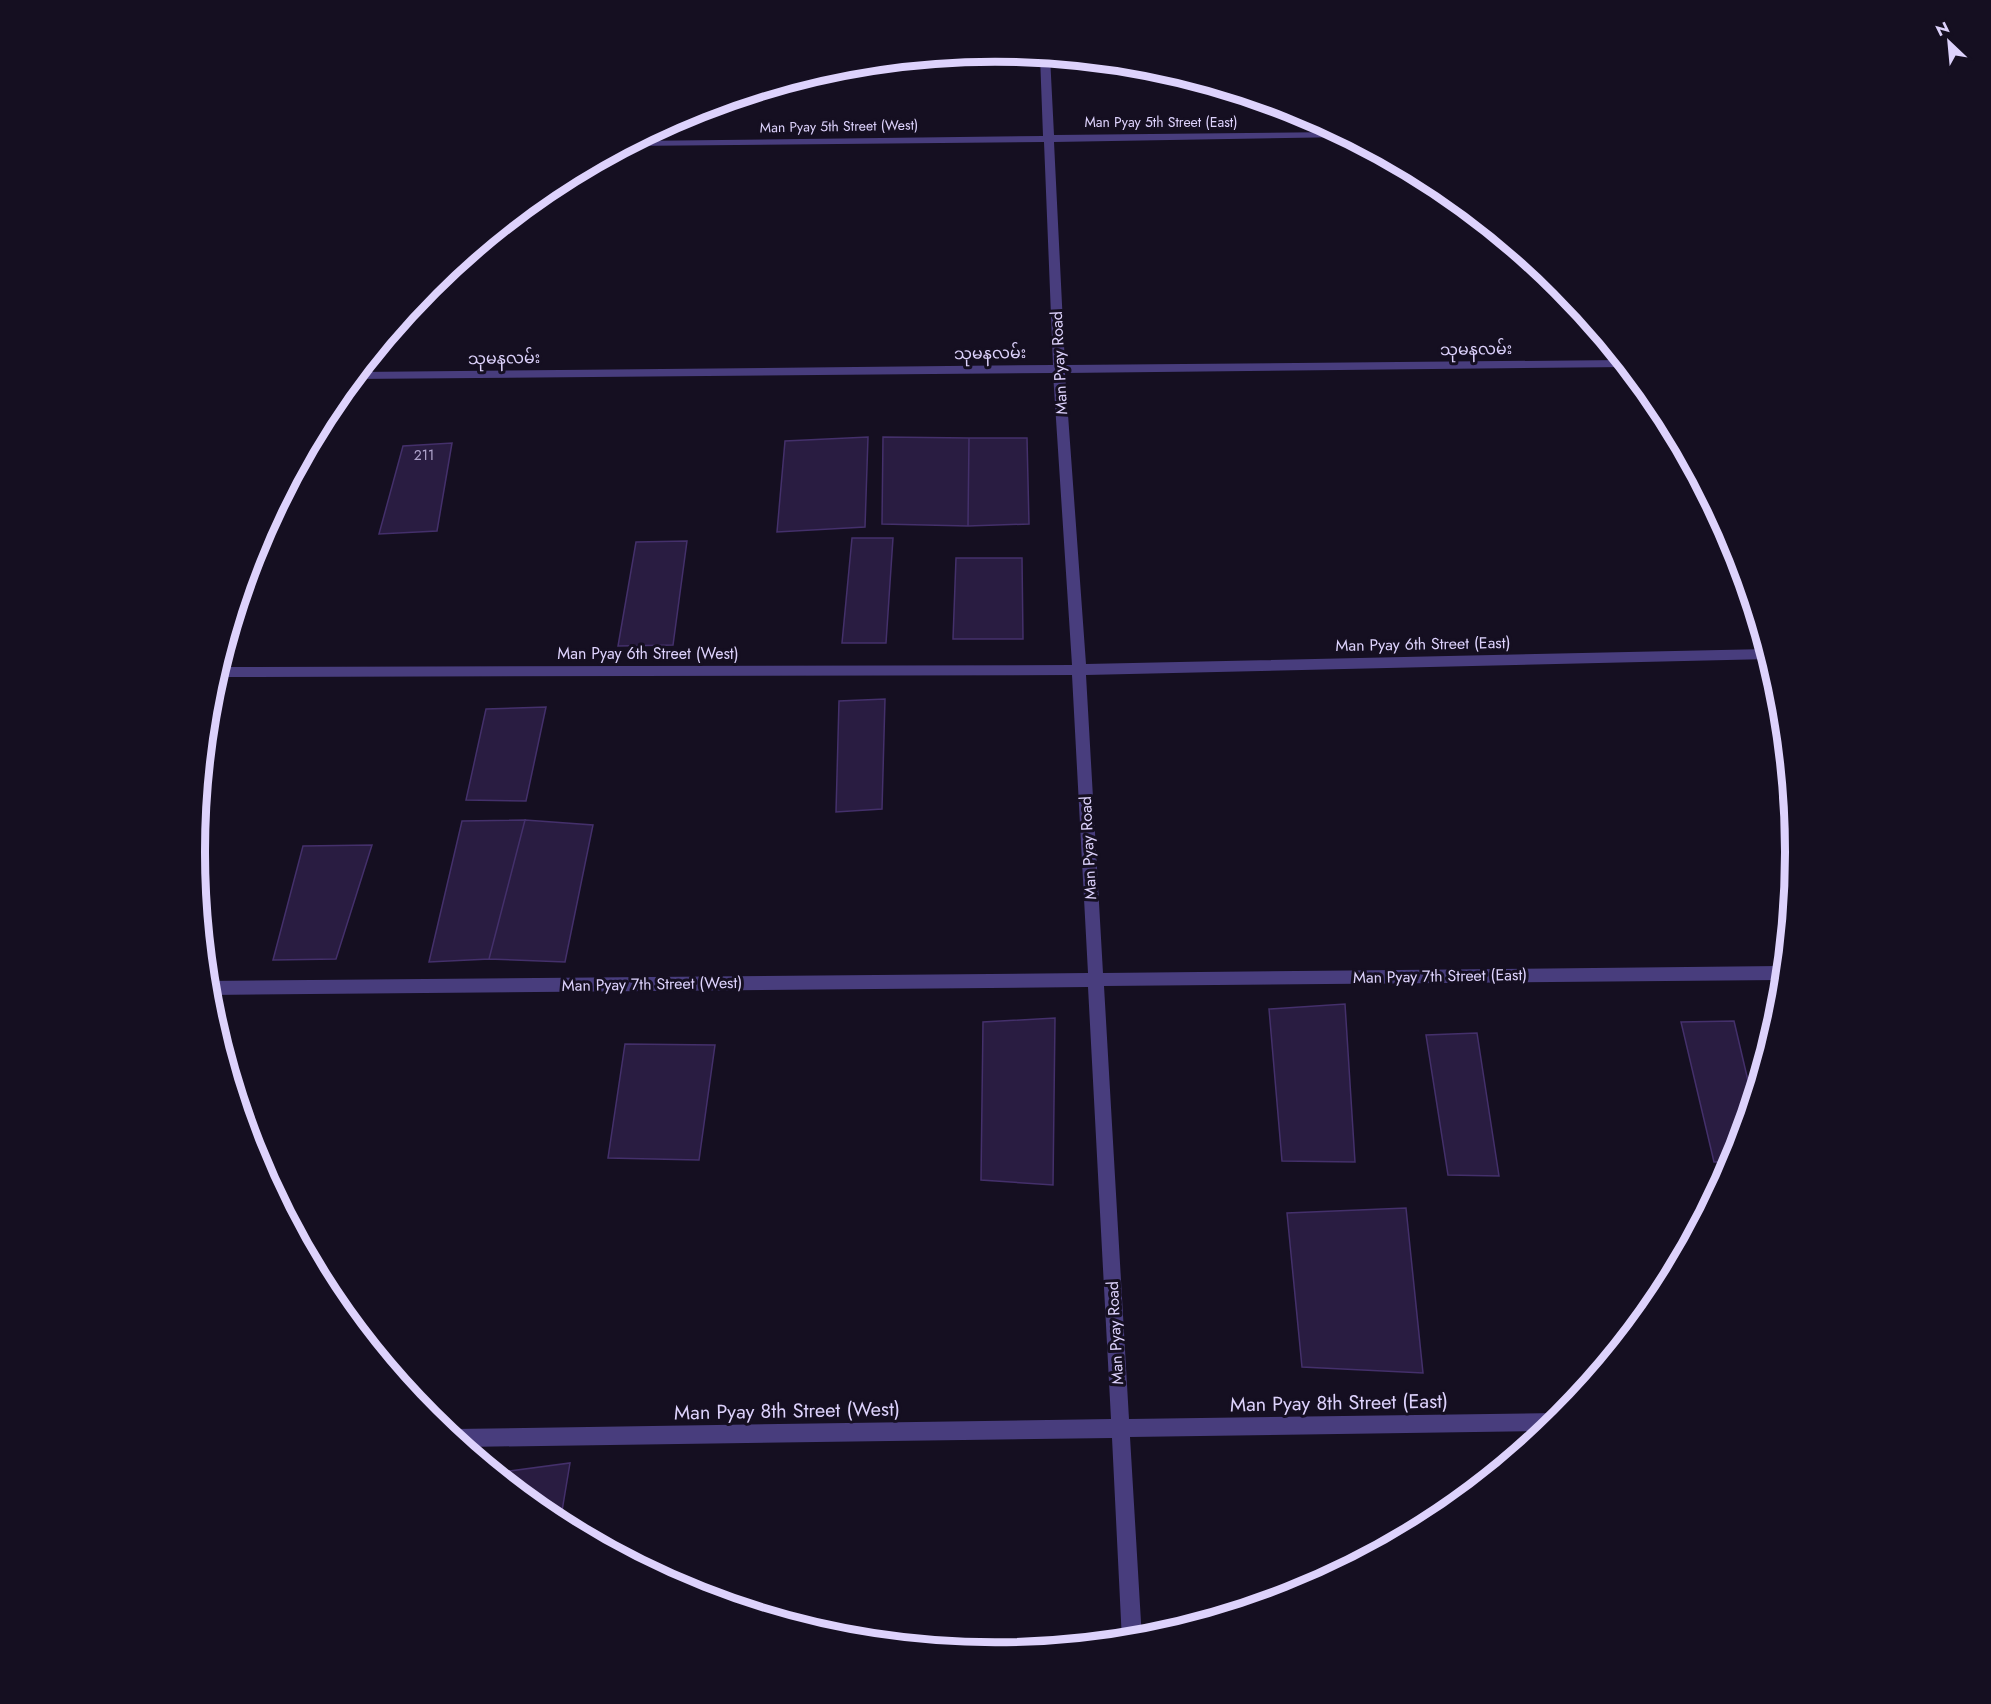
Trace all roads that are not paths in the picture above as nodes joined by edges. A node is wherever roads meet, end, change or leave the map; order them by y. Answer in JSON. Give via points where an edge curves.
{"nodes":[{"id":1,"x":1045,"y":63,"type":"edge"},
{"id":2,"x":1328,"y":135,"type":"edge"},
{"id":3,"x":1049,"y":138,"type":"junction"},
{"id":4,"x":644,"y":144,"type":"edge"},
{"id":5,"x":1617,"y":364,"type":"edge"},
{"id":6,"x":1059,"y":369,"type":"junction"},
{"id":7,"x":364,"y":376,"type":"edge"},
{"id":8,"x":1761,"y":654,"type":"edge"},
{"id":9,"x":1079,"y":670,"type":"junction"},
{"id":10,"x":226,"y":672,"type":"edge"},
{"id":11,"x":1776,"y":973,"type":"edge"},
{"id":12,"x":1096,"y":979,"type":"junction"},
{"id":13,"x":217,"y":988,"type":"edge"},
{"id":14,"x":1542,"y":1422,"type":"edge"},
{"id":15,"x":1121,"y":1428,"type":"junction"},
{"id":16,"x":465,"y":1438,"type":"edge"},
{"id":17,"x":1131,"y":1630,"type":"edge"}],
"edges":[{"from":1,"to":3,"type":"street","name":"Man Pyay Road"},
{"from":2,"to":3,"type":"street","name":"Man Pyay 5th Street (East)"},
{"from":3,"to":4,"type":"street","name":"Man Pyay 5th Street (West)"},
{"from":3,"to":6,"type":"street","name":"Man Pyay Road"},
{"from":5,"to":6,"type":"street","name":"သုမနလမ်း"},
{"from":6,"to":7,"type":"street","name":"သုမနလမ်း"},
{"from":6,"to":9,"type":"street","name":"Man Pyay Road"},
{"from":8,"to":9,"type":"street","name":"Man Pyay 6th Street (East)"},
{"from":9,"to":10,"type":"street","name":"Man Pyay 6th Street (West)"},
{"from":9,"to":12,"type":"street","name":"Man Pyay Road"},
{"from":11,"to":12,"type":"street","name":"Man Pyay 7th Street (East)"},
{"from":12,"to":13,"type":"street","name":"Man Pyay 7th Street (West)"},
{"from":12,"to":15,"type":"street","name":"Man Pyay Road"},
{"from":14,"to":15,"type":"street","name":"Man Pyay 8th Street (East)"},
{"from":15,"to":16,"type":"street","name":"Man Pyay 8th Street (West)"},
{"from":15,"to":17,"type":"street","name":"Man Pyay Road"}]}
